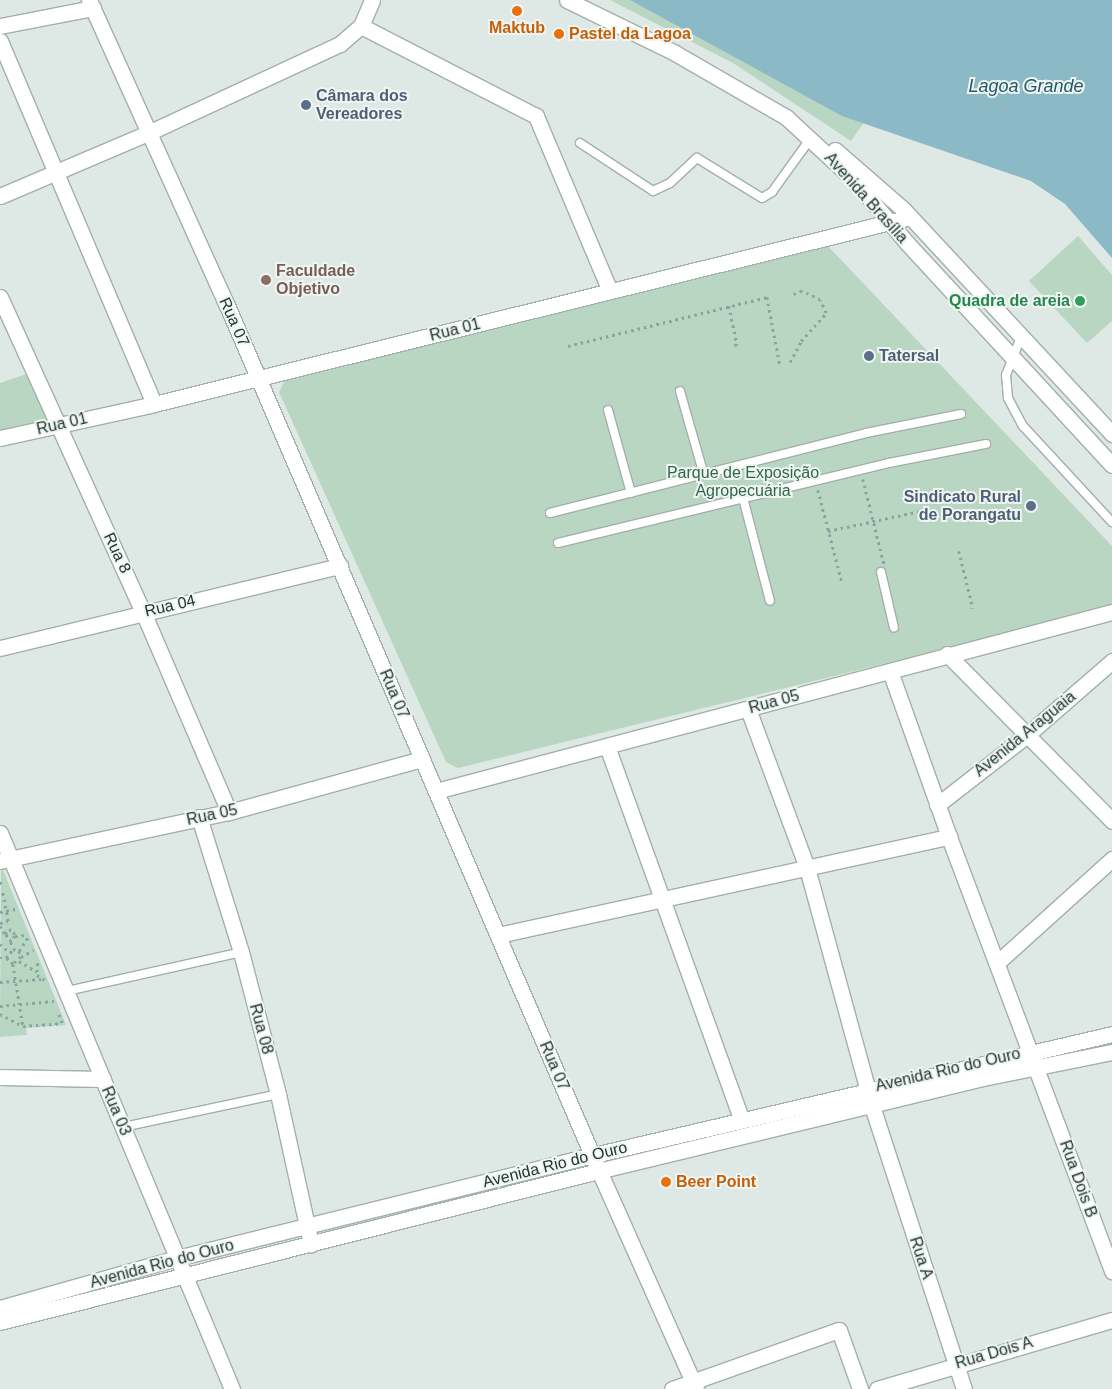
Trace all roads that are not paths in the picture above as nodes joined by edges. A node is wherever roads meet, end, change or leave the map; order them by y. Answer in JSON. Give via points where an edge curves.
{"nodes":[{"id":1,"x":372,"y":0,"type":"edge"},
{"id":2,"x":567,"y":0,"type":"edge"},
{"id":3,"x":91,"y":4,"type":"edge"},
{"id":4,"x":0,"y":26,"type":"edge"},
{"id":5,"x":361,"y":26,"type":"junction"},
{"id":6,"x":0,"y":41,"type":"edge"},
{"id":7,"x":148,"y":133,"type":"junction"},
{"id":8,"x":812,"y":137,"type":"junction"},
{"id":9,"x":580,"y":143,"type":"dead end"},
{"id":10,"x":57,"y":171,"type":"junction"},
{"id":11,"x":0,"y":196,"type":"edge"},
{"id":12,"x":907,"y":214,"type":"junction"},
{"id":13,"x":889,"y":223,"type":"junction"},
{"id":14,"x":926,"y":234,"type":"junction"},
{"id":15,"x":907,"y":243,"type":"junction"},
{"id":16,"x":610,"y":291,"type":"junction"},
{"id":17,"x":0,"y":297,"type":"edge"},
{"id":18,"x":984,"y":297,"type":"junction"},
{"id":19,"x":968,"y":310,"type":"junction"},
{"id":20,"x":1021,"y":337,"type":"junction"},
{"id":21,"x":1011,"y":356,"type":"junction"},
{"id":22,"x":259,"y":378,"type":"junction"},
{"id":23,"x":680,"y":391,"type":"dead end"},
{"id":24,"x":154,"y":404,"type":"junction"},
{"id":25,"x":1088,"y":409,"type":"junction"},
{"id":26,"x":608,"y":410,"type":"dead end"},
{"id":27,"x":961,"y":414,"type":"dead end"},
{"id":28,"x":1072,"y":422,"type":"junction"},
{"id":29,"x":58,"y":424,"type":"junction"},
{"id":30,"x":1112,"y":434,"type":"edge"},
{"id":31,"x":0,"y":438,"type":"edge"},
{"id":32,"x":986,"y":444,"type":"dead end"},
{"id":33,"x":1112,"y":465,"type":"edge"},
{"id":34,"x":704,"y":475,"type":"junction"},
{"id":35,"x":631,"y":493,"type":"junction"},
{"id":36,"x":743,"y":498,"type":"junction"},
{"id":37,"x":550,"y":513,"type":"dead end"},
{"id":38,"x":1112,"y":522,"type":"edge"},
{"id":39,"x":558,"y":543,"type":"dead end"},
{"id":40,"x":340,"y":566,"type":"junction"},
{"id":41,"x":883,"y":571,"type":"road end"},
{"id":42,"x":770,"y":601,"type":"dead end"},
{"id":43,"x":144,"y":612,"type":"junction"},
{"id":44,"x":1112,"y":612,"type":"edge"},
{"id":45,"x":894,"y":628,"type":"dead end"},
{"id":46,"x":0,"y":648,"type":"edge"},
{"id":47,"x":947,"y":654,"type":"junction"},
{"id":48,"x":1112,"y":661,"type":"edge"},
{"id":49,"x":890,"y":671,"type":"junction"},
{"id":50,"x":748,"y":709,"type":"junction"},
{"id":51,"x":1027,"y":735,"type":"junction"},
{"id":52,"x":607,"y":746,"type":"junction"},
{"id":53,"x":422,"y":759,"type":"junction"},
{"id":54,"x":436,"y":791,"type":"junction"},
{"id":55,"x":937,"y":805,"type":"junction"},
{"id":56,"x":229,"y":812,"type":"junction"},
{"id":57,"x":199,"y":817,"type":"junction"},
{"id":58,"x":1112,"y":822,"type":"edge"},
{"id":59,"x":0,"y":833,"type":"edge"},
{"id":60,"x":949,"y":837,"type":"junction"},
{"id":61,"x":6,"y":860,"type":"edge"},
{"id":62,"x":1112,"y":860,"type":"edge"},
{"id":63,"x":807,"y":868,"type":"junction"},
{"id":64,"x":662,"y":901,"type":"junction"},
{"id":65,"x":498,"y":935,"type":"junction"},
{"id":66,"x":241,"y":952,"type":"junction"},
{"id":67,"x":998,"y":962,"type":"junction"},
{"id":68,"x":67,"y":991,"type":"junction"},
{"id":69,"x":1112,"y":1034,"type":"edge"},
{"id":70,"x":1032,"y":1051,"type":"junction"},
{"id":71,"x":1112,"y":1052,"type":"edge"},
{"id":72,"x":1038,"y":1067,"type":"junction"},
{"id":73,"x":0,"y":1077,"type":"edge"},
{"id":74,"x":103,"y":1079,"type":"junction"},
{"id":75,"x":867,"y":1090,"type":"junction"},
{"id":76,"x":278,"y":1094,"type":"junction"},
{"id":77,"x":872,"y":1106,"type":"junction"},
{"id":78,"x":741,"y":1120,"type":"junction"},
{"id":79,"x":123,"y":1127,"type":"junction"},
{"id":80,"x":709,"y":1127,"type":"junction"},
{"id":81,"x":714,"y":1144,"type":"junction"},
{"id":82,"x":592,"y":1156,"type":"junction"},
{"id":83,"x":557,"y":1164,"type":"junction"},
{"id":84,"x":598,"y":1171,"type":"junction"},
{"id":85,"x":562,"y":1180,"type":"junction"},
{"id":86,"x":308,"y":1228,"type":"junction"},
{"id":87,"x":312,"y":1244,"type":"junction"},
{"id":88,"x":177,"y":1258,"type":"junction"},
{"id":89,"x":1112,"y":1271,"type":"edge"},
{"id":90,"x":184,"y":1273,"type":"junction"},
{"id":91,"x":85,"y":1285,"type":"junction"},
{"id":92,"x":90,"y":1300,"type":"junction"},
{"id":93,"x":0,"y":1308,"type":"edge"},
{"id":94,"x":1112,"y":1320,"type":"edge"},
{"id":95,"x":0,"y":1322,"type":"edge"},
{"id":96,"x":956,"y":1364,"type":"junction"},
{"id":97,"x":694,"y":1385,"type":"edge"},
{"id":98,"x":232,"y":1389,"type":"edge"},
{"id":99,"x":672,"y":1389,"type":"edge"},
{"id":100,"x":860,"y":1389,"type":"edge"},
{"id":101,"x":877,"y":1389,"type":"edge"},
{"id":102,"x":964,"y":1389,"type":"edge"}],
"edges":[{"from":1,"to":5,"type":"street"},
{"from":2,"to":8,"type":"street","via":[[675,53],[786,117]]},
{"from":3,"to":4,"type":"street"},
{"from":3,"to":7,"type":"street","name":"Rua 07"},
{"from":5,"to":7,"type":"street","via":[[340,44]]},
{"from":5,"to":16,"type":"street","via":[[536,116]]},
{"from":6,"to":10,"type":"street"},
{"from":7,"to":10,"type":"street"},
{"from":7,"to":22,"type":"street","name":"Rua 07"},
{"from":8,"to":9,"type":"lane","via":[[772,192],[762,198],[697,158],[670,183],[653,191]]},
{"from":8,"to":12,"type":"street","name":"Avenida Brasília","via":[[850,161]]},
{"from":8,"to":13,"type":"street","name":"Avenida Brasília","via":[[854,180]]},
{"from":10,"to":11,"type":"street"},
{"from":10,"to":24,"type":"street"},
{"from":12,"to":13,"type":"street","name":"Rua 01"},
{"from":12,"to":14,"type":"street","name":"Avenida Brasília"},
{"from":13,"to":15,"type":"street","name":"Avenida Brasília"},
{"from":13,"to":16,"type":"street","name":"Rua 01"},
{"from":14,"to":15,"type":"street"},
{"from":14,"to":18,"type":"street","name":"Avenida Brasília"},
{"from":15,"to":19,"type":"street","name":"Avenida Brasília"},
{"from":16,"to":22,"type":"street","name":"Rua 01"},
{"from":17,"to":29,"type":"street","name":"Rua 8"},
{"from":18,"to":19,"type":"street"},
{"from":18,"to":20,"type":"street","name":"Avenida Brasília"},
{"from":19,"to":21,"type":"street","name":"Avenida Brasília"},
{"from":20,"to":21,"type":"lane"},
{"from":20,"to":25,"type":"street","name":"Avenida Brasília"},
{"from":21,"to":28,"type":"street","name":"Avenida Brasília"},
{"from":21,"to":38,"type":"lane","via":[[1006,375],[1008,398],[1023,426]]},
{"from":22,"to":24,"type":"street","name":"Rua 01"},
{"from":22,"to":40,"type":"street","name":"Rua 07"},
{"from":23,"to":34,"type":"lane"},
{"from":24,"to":29,"type":"street","name":"Rua 01"},
{"from":25,"to":28,"type":"street"},
{"from":25,"to":30,"type":"street","name":"Avenida Brasília"},
{"from":26,"to":35,"type":"lane"},
{"from":27,"to":34,"type":"lane","via":[[866,433]]},
{"from":28,"to":33,"type":"street","name":"Avenida Brasília"},
{"from":29,"to":31,"type":"street","name":"Rua 01"},
{"from":29,"to":43,"type":"street","name":"Rua 8"},
{"from":32,"to":36,"type":"lane"},
{"from":34,"to":35,"type":"lane"},
{"from":35,"to":37,"type":"lane"},
{"from":36,"to":39,"type":"lane"},
{"from":36,"to":42,"type":"lane"},
{"from":40,"to":43,"type":"street","name":"Rua 04"},
{"from":40,"to":53,"type":"street","name":"Rua 07"},
{"from":41,"to":45,"type":"lane"},
{"from":43,"to":46,"type":"street","name":"Rua 04"},
{"from":43,"to":56,"type":"street","name":"Rua 8"},
{"from":44,"to":47,"type":"street","name":"Rua 05"},
{"from":47,"to":49,"type":"street","name":"Rua 05"},
{"from":47,"to":51,"type":"street"},
{"from":48,"to":51,"type":"street","name":"Avenida Araguaia"},
{"from":49,"to":50,"type":"street","name":"Rua 05"},
{"from":49,"to":55,"type":"street","name":"Rua Dois B"},
{"from":50,"to":52,"type":"street","name":"Rua 05"},
{"from":50,"to":63,"type":"street","name":"Rua A"},
{"from":51,"to":55,"type":"street","name":"Avenida Araguaia"},
{"from":51,"to":58,"type":"street"},
{"from":52,"to":54,"type":"street","name":"Rua 05"},
{"from":52,"to":64,"type":"street"},
{"from":53,"to":54,"type":"street","name":"Rua 07"},
{"from":53,"to":56,"type":"street","name":"Rua 05"},
{"from":54,"to":65,"type":"street","name":"Rua 07"},
{"from":55,"to":60,"type":"street","name":"Rua Dois B"},
{"from":56,"to":57,"type":"street","name":"Rua 05"},
{"from":57,"to":61,"type":"street","name":"Rua 05"},
{"from":57,"to":66,"type":"street","name":"Rua 08"},
{"from":59,"to":61,"type":"street","name":"Rua 03"},
{"from":60,"to":63,"type":"street"},
{"from":60,"to":67,"type":"street","name":"Rua Dois B"},
{"from":61,"to":68,"type":"street","name":"Rua 03"},
{"from":62,"to":67,"type":"street"},
{"from":63,"to":64,"type":"street"},
{"from":63,"to":75,"type":"street","name":"Rua A"},
{"from":64,"to":65,"type":"street"},
{"from":64,"to":78,"type":"street"},
{"from":65,"to":82,"type":"street","name":"Rua 07"},
{"from":66,"to":68,"type":"lane"},
{"from":66,"to":76,"type":"street","name":"Rua 08"},
{"from":67,"to":70,"type":"street","name":"Rua Dois B"},
{"from":68,"to":74,"type":"street","name":"Rua 03"},
{"from":69,"to":70,"type":"street","name":"Avenida Rio do Ouro"},
{"from":70,"to":72,"type":"street","name":"Rua Dois B"},
{"from":70,"to":75,"type":"street","name":"Avenida Rio do Ouro"},
{"from":71,"to":72,"type":"street","name":"Avenida Rio do Ouro"},
{"from":72,"to":77,"type":"street","name":"Avenida Rio do Ouro"},
{"from":72,"to":89,"type":"street","name":"Rua Dois B"},
{"from":73,"to":74,"type":"street"},
{"from":74,"to":79,"type":"street","name":"Rua 03"},
{"from":75,"to":77,"type":"street","name":"Rua A"},
{"from":75,"to":78,"type":"street","name":"Avenida Rio do Ouro"},
{"from":76,"to":79,"type":"lane"},
{"from":76,"to":86,"type":"street","name":"Rua 08"},
{"from":77,"to":81,"type":"street","name":"Avenida Rio do Ouro"},
{"from":77,"to":96,"type":"street","name":"Rua A"},
{"from":78,"to":80,"type":"street","name":"Avenida Rio do Ouro"},
{"from":79,"to":88,"type":"street","name":"Rua 03"},
{"from":80,"to":81,"type":"street"},
{"from":80,"to":82,"type":"street","name":"Avenida Rio do Ouro"},
{"from":81,"to":84,"type":"street","name":"Avenida Rio do Ouro"},
{"from":82,"to":83,"type":"street","name":"Avenida Rio do Ouro"},
{"from":82,"to":84,"type":"street","name":"Rua 07"},
{"from":83,"to":85,"type":"street"},
{"from":83,"to":86,"type":"street","name":"Avenida Rio do Ouro"},
{"from":84,"to":85,"type":"street","name":"Avenida Rio do Ouro"},
{"from":84,"to":97,"type":"street","name":"Rua 07"},
{"from":85,"to":87,"type":"street","name":"Avenida Rio do Ouro"},
{"from":86,"to":87,"type":"street","name":"Rua 08"},
{"from":86,"to":88,"type":"street","name":"Avenida Rio do Ouro"},
{"from":87,"to":90,"type":"street","name":"Avenida Rio do Ouro"},
{"from":88,"to":90,"type":"street","name":"Rua 03"},
{"from":88,"to":91,"type":"street","name":"Avenida Rio do Ouro"},
{"from":90,"to":92,"type":"street","name":"Avenida Rio do Ouro"},
{"from":90,"to":98,"type":"street","name":"Rua 03"},
{"from":91,"to":92,"type":"street"},
{"from":91,"to":93,"type":"street","name":"Avenida Rio do Ouro"},
{"from":92,"to":95,"type":"street","name":"Avenida Rio do Ouro"},
{"from":94,"to":96,"type":"street","name":"Rua Dois A"},
{"from":96,"to":101,"type":"street","name":"Rua Dois A"},
{"from":96,"to":102,"type":"street","name":"Rua A"},
{"from":97,"to":99,"type":"street"},
{"from":97,"to":100,"type":"street","via":[[839,1330]]}]}
